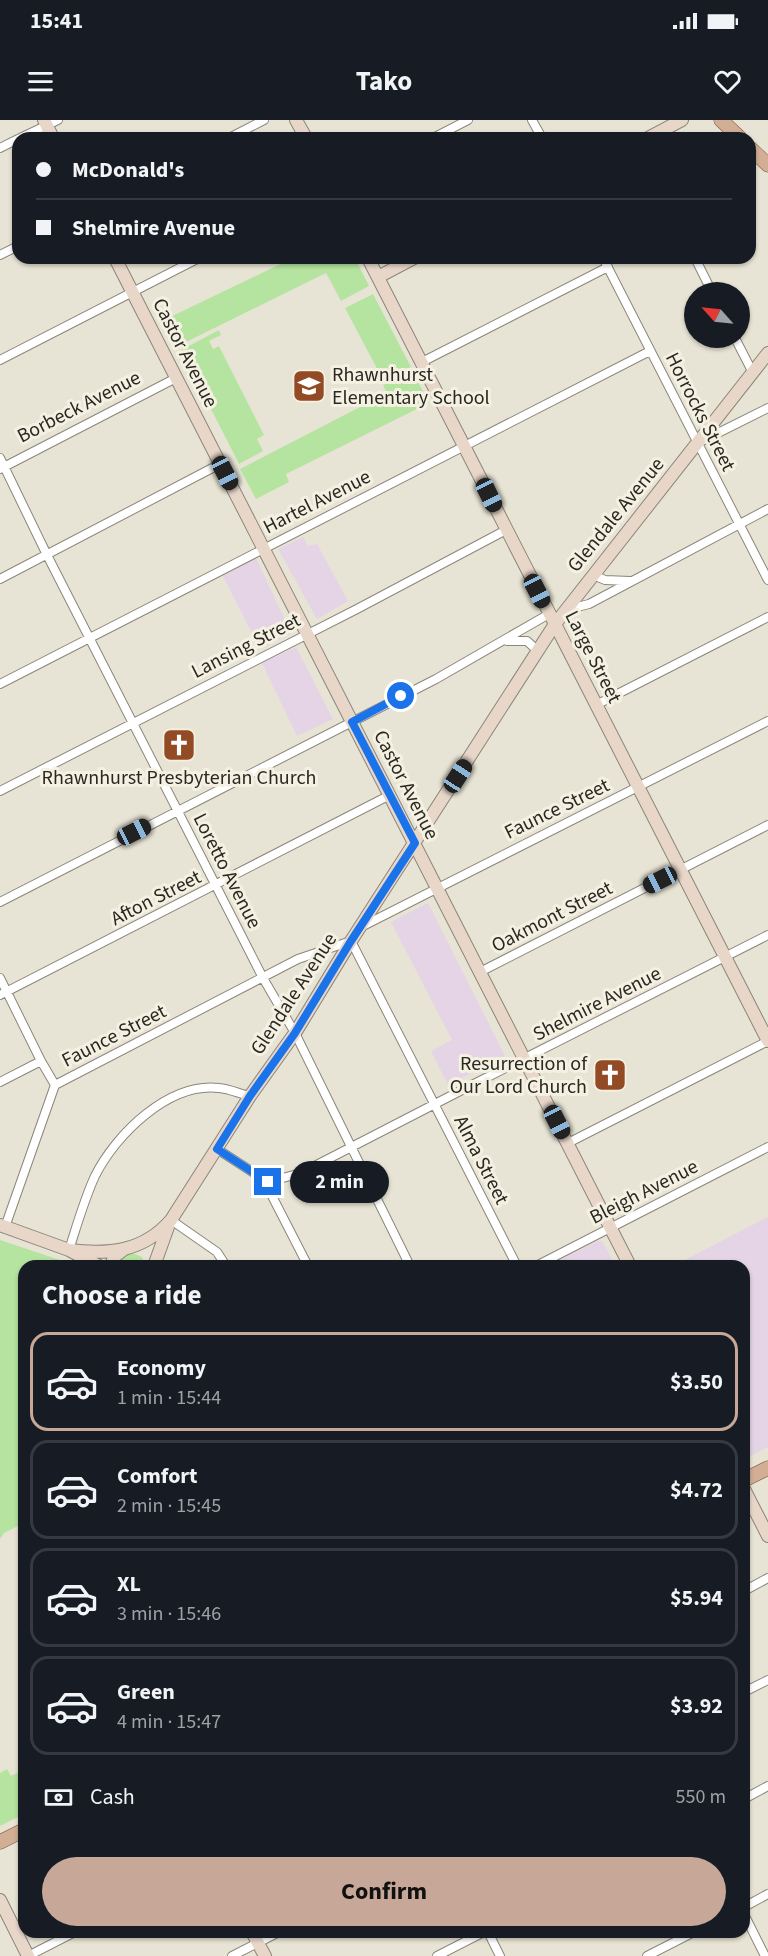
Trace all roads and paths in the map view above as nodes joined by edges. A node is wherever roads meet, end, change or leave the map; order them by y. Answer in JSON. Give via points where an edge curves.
{"nodes":[{"id":1,"x":264,"y":120,"type":"edge"},
{"id":2,"x":468,"y":120,"type":"edge"},
{"id":3,"x":682,"y":120,"type":"edge"},
{"id":4,"x":721,"y":120,"type":"edge"},
{"id":5,"x":50,"y":122,"type":"edge"},
{"id":6,"x":31,"y":132,"type":"edge"},
{"id":7,"x":241,"y":132,"type":"edge"},
{"id":8,"x":445,"y":132,"type":"edge"},
{"id":9,"x":659,"y":132,"type":"edge"},
{"id":10,"x":734,"y":132,"type":"edge"},
{"id":11,"x":756,"y":154,"type":"edge"},
{"id":12,"x":768,"y":165,"type":"edge"},
{"id":13,"x":118,"y":264,"type":"edge"},
{"id":14,"x":187,"y":264,"type":"edge"},
{"id":15,"x":371,"y":264,"type":"edge"},
{"id":16,"x":403,"y":264,"type":"edge"},
{"id":17,"x":606,"y":264,"type":"edge"},
{"id":18,"x":698,"y":264,"type":"edge"},
{"id":19,"x":608,"y":267,"type":"junction"},
{"id":20,"x":378,"y":277,"type":"junction"},
{"id":21,"x":707,"y":282,"type":"edge"},
{"id":22,"x":132,"y":292,"type":"junction"},
{"id":23,"x":740,"y":348,"type":"edge"},
{"id":24,"x":650,"y":351,"type":"junction"},
{"id":25,"x":768,"y":353,"type":"edge"},
{"id":26,"x":0,"y":360,"type":"edge"},
{"id":27,"x":422,"y":362,"type":"junction"},
{"id":28,"x":753,"y":373,"type":"junction"},
{"id":29,"x":176,"y":378,"type":"junction"},
{"id":30,"x":768,"y":408,"type":"edge"},
{"id":31,"x":697,"y":444,"type":"junction"},
{"id":32,"x":464,"y":446,"type":"junction"},
{"id":33,"x":0,"y":458,"type":"edge"},
{"id":34,"x":220,"y":464,"type":"junction"},
{"id":35,"x":2,"y":468,"type":"edge"},
{"id":36,"x":768,"y":509,"type":"edge"},
{"id":37,"x":739,"y":524,"type":"junction"},
{"id":38,"x":506,"y":530,"type":"junction"},
{"id":39,"x":263,"y":548,"type":"junction"},
{"id":40,"x":47,"y":555,"type":"junction"},
{"id":41,"x":593,"y":575,"type":"junction"},
{"id":42,"x":0,"y":579,"type":"edge"},
{"id":43,"x":768,"y":580,"type":"edge"},
{"id":44,"x":633,"y":581,"type":"junction"},
{"id":45,"x":565,"y":610,"type":"junction"},
{"id":46,"x":768,"y":617,"type":"edge"},
{"id":47,"x":552,"y":619,"type":"junction"},
{"id":48,"x":307,"y":633,"type":"junction"},
{"id":49,"x":90,"y":639,"type":"junction"},
{"id":50,"x":504,"y":641,"type":"junction"},
{"id":51,"x":538,"y":651,"type":"junction"},
{"id":52,"x":0,"y":684,"type":"edge"},
{"id":53,"x":596,"y":705,"type":"junction"},
{"id":54,"x":768,"y":721,"type":"edge"},
{"id":55,"x":352,"y":722,"type":"junction"},
{"id":56,"x":134,"y":723,"type":"junction"},
{"id":57,"x":637,"y":788,"type":"junction"},
{"id":58,"x":0,"y":791,"type":"edge"},
{"id":59,"x":390,"y":795,"type":"junction"},
{"id":60,"x":177,"y":809,"type":"junction"},
{"id":61,"x":768,"y":825,"type":"edge"},
{"id":62,"x":415,"y":843,"type":"junction"},
{"id":63,"x":681,"y":870,"type":"junction"},
{"id":64,"x":216,"y":885,"type":"junction"},
{"id":65,"x":437,"y":888,"type":"junction"},
{"id":66,"x":0,"y":902,"type":"edge"},
{"id":67,"x":361,"y":927,"type":"junction"},
{"id":68,"x":768,"y":935,"type":"edge"},
{"id":69,"x":351,"y":941,"type":"junction"},
{"id":70,"x":725,"y":958,"type":"junction"},
{"id":71,"x":480,"y":972,"type":"junction"},
{"id":72,"x":0,"y":978,"type":"edge"},
{"id":73,"x":263,"y":978,"type":"junction"},
{"id":74,"x":4,"y":994,"type":"edge"},
{"id":75,"x":295,"y":1033,"type":"junction"},
{"id":76,"x":768,"y":1041,"type":"edge"},
{"id":77,"x":524,"y":1059,"type":"junction"},
{"id":78,"x":41,"y":1061,"type":"junction"},
{"id":79,"x":0,"y":1082,"type":"edge"},
{"id":80,"x":56,"y":1085,"type":"junction"},
{"id":81,"x":250,"y":1096,"type":"junction"},
{"id":82,"x":434,"y":1104,"type":"junction"},
{"id":83,"x":568,"y":1143,"type":"junction"},
{"id":84,"x":350,"y":1147,"type":"junction"},
{"id":85,"x":768,"y":1148,"type":"edge"},
{"id":86,"x":217,"y":1149,"type":"junction"},
{"id":87,"x":268,"y":1182,"type":"junction"},
{"id":88,"x":171,"y":1220,"type":"junction"},
{"id":89,"x":3,"y":1226,"type":"edge"},
{"id":90,"x":610,"y":1228,"type":"junction"},
{"id":91,"x":125,"y":1249,"type":"junction"},
{"id":92,"x":69,"y":1250,"type":"junction"},
{"id":93,"x":88,"y":1260,"type":"edge"},
{"id":94,"x":113,"y":1260,"type":"edge"},
{"id":95,"x":150,"y":1260,"type":"edge"},
{"id":96,"x":155,"y":1260,"type":"edge"},
{"id":97,"x":222,"y":1260,"type":"edge"},
{"id":98,"x":305,"y":1260,"type":"edge"},
{"id":99,"x":408,"y":1260,"type":"edge"},
{"id":100,"x":514,"y":1260,"type":"edge"},
{"id":101,"x":548,"y":1260,"type":"edge"},
{"id":102,"x":627,"y":1260,"type":"edge"},
{"id":103,"x":768,"y":1468,"type":"edge"},
{"id":104,"x":750,"y":1477,"type":"edge"},
{"id":105,"x":750,"y":1502,"type":"edge"},
{"id":106,"x":768,"y":1536,"type":"edge"},
{"id":107,"x":768,"y":1578,"type":"edge"},
{"id":108,"x":750,"y":1588,"type":"edge"},
{"id":109,"x":768,"y":1680,"type":"edge"},
{"id":110,"x":750,"y":1689,"type":"edge"},
{"id":111,"x":768,"y":1786,"type":"edge"},
{"id":112,"x":750,"y":1796,"type":"edge"},
{"id":113,"x":18,"y":1833,"type":"edge"},
{"id":114,"x":0,"y":1842,"type":"edge"},
{"id":115,"x":768,"y":1894,"type":"edge"},
{"id":116,"x":0,"y":1900,"type":"edge"},
{"id":117,"x":750,"y":1904,"type":"edge"},
{"id":118,"x":750,"y":1926,"type":"edge"},
{"id":119,"x":18,"y":1936,"type":"edge"},
{"id":120,"x":19,"y":1938,"type":"edge"},
{"id":121,"x":63,"y":1938,"type":"edge"},
{"id":122,"x":255,"y":1938,"type":"edge"},
{"id":123,"x":474,"y":1938,"type":"edge"},
{"id":124,"x":490,"y":1938,"type":"edge"},
{"id":125,"x":682,"y":1938,"type":"edge"},
{"id":126,"x":28,"y":1956,"type":"edge"},
{"id":127,"x":232,"y":1956,"type":"edge"},
{"id":128,"x":265,"y":1956,"type":"edge"},
{"id":129,"x":437,"y":1956,"type":"edge"},
{"id":130,"x":500,"y":1956,"type":"edge"},
{"id":131,"x":646,"y":1956,"type":"edge"},
{"id":132,"x":765,"y":1956,"type":"edge"}],
"edges":[{"from":1,"to":7,"type":"street"},
{"from":2,"to":8,"type":"street"},
{"from":3,"to":9,"type":"street"},
{"from":4,"to":10,"type":"main road"},
{"from":5,"to":6,"type":"street"},
{"from":11,"to":12,"type":"main road"},
{"from":13,"to":22,"type":"street","name":"Castor Avenue"},
{"from":14,"to":22,"type":"street"},
{"from":15,"to":20,"type":"street","name":"Large Street"},
{"from":16,"to":20,"type":"street"},
{"from":17,"to":19,"type":"street","name":"Horrocks Street"},
{"from":18,"to":21,"type":"street"},
{"from":19,"to":24,"type":"street","name":"Horrocks Street"},
{"from":19,"to":27,"type":"street"},
{"from":20,"to":27,"type":"street","name":"Large Street"},
{"from":22,"to":26,"type":"street"},
{"from":22,"to":29,"type":"street","name":"Castor Avenue"},
{"from":23,"to":28,"type":"street"},
{"from":24,"to":31,"type":"street","name":"Horrocks Street"},
{"from":24,"to":32,"type":"street","name":"Hartel Avenue"},
{"from":25,"to":28,"type":"street","name":"Glendale Avenue"},
{"from":27,"to":32,"type":"street","name":"Large Street"},
{"from":28,"to":31,"type":"street","name":"Glendale Avenue"},
{"from":29,"to":34,"type":"street","name":"Castor Avenue"},
{"from":29,"to":35,"type":"street","name":"Borbeck Avenue"},
{"from":30,"to":31,"type":"street"},
{"from":31,"to":37,"type":"street","name":"Horrocks Street"},
{"from":31,"to":41,"type":"street","name":"Glendale Avenue"},
{"from":32,"to":38,"type":"street","name":"Large Street"},
{"from":32,"to":39,"type":"street","name":"Hartel Avenue"},
{"from":33,"to":35,"type":"street","name":"Loretto Avenue"},
{"from":34,"to":39,"type":"street","name":"Castor Avenue"},
{"from":34,"to":40,"type":"street"},
{"from":35,"to":40,"type":"street","name":"Loretto Avenue"},
{"from":36,"to":37,"type":"street"},
{"from":37,"to":43,"type":"street","name":"Horrocks Street"},
{"from":37,"to":44,"type":"street"},
{"from":38,"to":47,"type":"street","name":"Large Street"},
{"from":38,"to":48,"type":"street","name":"Lansing Street"},
{"from":39,"to":48,"type":"street","name":"Castor Avenue"},
{"from":39,"to":49,"type":"street","name":"Hartel Avenue"},
{"from":40,"to":42,"type":"street"},
{"from":40,"to":49,"type":"street","name":"Loretto Avenue"},
{"from":41,"to":44,"type":"street","via":[[605,580]]},
{"from":41,"to":45,"type":"street","name":"Glendale Avenue"},
{"from":44,"to":45,"type":"street"},
{"from":45,"to":47,"type":"street","name":"Glendale Avenue"},
{"from":46,"to":53,"type":"street"},
{"from":47,"to":50,"type":"street"},
{"from":47,"to":51,"type":"street","name":"Glendale Avenue"},
{"from":47,"to":53,"type":"street","name":"Large Street"},
{"from":48,"to":55,"type":"street","name":"Castor Avenue"},
{"from":48,"to":56,"type":"street","name":"Lansing Street"},
{"from":49,"to":52,"type":"street","name":"Hartel Avenue"},
{"from":49,"to":56,"type":"street","name":"Loretto Avenue"},
{"from":50,"to":51,"type":"street","via":[[527,640]]},
{"from":50,"to":55,"type":"street"},
{"from":51,"to":62,"type":"street","name":"Glendale Avenue"},
{"from":53,"to":57,"type":"street","name":"Large Street"},
{"from":54,"to":57,"type":"street","name":"Faunce Street"},
{"from":55,"to":59,"type":"street","name":"Castor Avenue"},
{"from":55,"to":60,"type":"street"},
{"from":56,"to":58,"type":"street","name":"Lansing Street"},
{"from":56,"to":60,"type":"street","name":"Loretto Avenue"},
{"from":57,"to":63,"type":"street","name":"Large Street"},
{"from":57,"to":65,"type":"street","name":"Faunce Street"},
{"from":59,"to":62,"type":"street","name":"Castor Avenue"},
{"from":59,"to":64,"type":"street","name":"Afton Street"},
{"from":60,"to":64,"type":"street","name":"Loretto Avenue"},
{"from":60,"to":66,"type":"street"},
{"from":61,"to":63,"type":"street","name":"Oakmont Street"},
{"from":62,"to":65,"type":"street","name":"Castor Avenue"},
{"from":62,"to":67,"type":"street","name":"Glendale Avenue"},
{"from":63,"to":70,"type":"street","name":"Large Street"},
{"from":63,"to":71,"type":"street","name":"Oakmont Street"},
{"from":64,"to":73,"type":"street","name":"Loretto Avenue"},
{"from":64,"to":74,"type":"street","name":"Afton Street"},
{"from":65,"to":67,"type":"street","name":"Faunce Street"},
{"from":65,"to":71,"type":"street","name":"Castor Avenue"},
{"from":67,"to":69,"type":"street","name":"Glendale Avenue"},
{"from":68,"to":70,"type":"street","name":"Shelmire Avenue"},
{"from":69,"to":73,"type":"street","name":"Faunce Street","via":[[298,958]]},
{"from":69,"to":75,"type":"street","name":"Glendale Avenue"},
{"from":69,"to":82,"type":"street","name":"Alma Street"},
{"from":70,"to":76,"type":"street","name":"Large Street"},
{"from":70,"to":77,"type":"street","name":"Shelmire Avenue"},
{"from":71,"to":77,"type":"street","name":"Castor Avenue"},
{"from":72,"to":74,"type":"street"},
{"from":73,"to":75,"type":"street","name":"Loretto Avenue"},
{"from":73,"to":80,"type":"street","name":"Faunce Street"},
{"from":74,"to":78,"type":"street"},
{"from":75,"to":81,"type":"street","name":"Glendale Avenue"},
{"from":75,"to":84,"type":"street","name":"Loretto Avenue"},
{"from":76,"to":83,"type":"street"},
{"from":77,"to":82,"type":"street","name":"Shelmire Avenue"},
{"from":77,"to":83,"type":"street","name":"Castor Avenue"},
{"from":78,"to":79,"type":"street","name":"Faunce Street"},
{"from":78,"to":80,"type":"street"},
{"from":80,"to":89,"type":"street"},
{"from":81,"to":86,"type":"street","name":"Glendale Avenue"},
{"from":81,"to":92,"type":"street","via":[[220,1088],[199,1088],[155,1106],[121,1138],[96,1174]]},
{"from":82,"to":84,"type":"street","name":"Shelmire Avenue"},
{"from":82,"to":100,"type":"street","name":"Alma Street"},
{"from":83,"to":90,"type":"street","name":"Castor Avenue"},
{"from":84,"to":87,"type":"street","name":"Shelmire Avenue","via":[[301,1173]]},
{"from":84,"to":99,"type":"street","name":"Loretto Avenue"},
{"from":85,"to":90,"type":"street","name":"Bleigh Avenue"},
{"from":86,"to":87,"type":"street"},
{"from":86,"to":88,"type":"street","name":"Glendale Avenue"},
{"from":87,"to":98,"type":"street"},
{"from":88,"to":91,"type":"street","name":"Glendale Avenue","via":[[153,1236]]},
{"from":88,"to":96,"type":"street","name":"Glendale Avenue"},
{"from":88,"to":97,"type":"street","via":[[217,1252]]},
{"from":89,"to":92,"type":"street"},
{"from":90,"to":101,"type":"street","name":"Bleigh Avenue"},
{"from":90,"to":102,"type":"street","name":"Castor Avenue"},
{"from":91,"to":92,"type":"street","via":[[95,1253]]},
{"from":91,"to":94,"type":"street","name":"Glendale Avenue"},
{"from":91,"to":95,"type":"street","via":[[136,1248]]},
{"from":92,"to":93,"type":"street"},
{"from":103,"to":104,"type":"main road"},
{"from":105,"to":106,"type":"street"},
{"from":107,"to":108,"type":"street"},
{"from":109,"to":110,"type":"street"},
{"from":111,"to":112,"type":"street"},
{"from":113,"to":114,"type":"main road"},
{"from":115,"to":117,"type":"street"},
{"from":116,"to":119,"type":"street"},
{"from":118,"to":132,"type":"street"},
{"from":120,"to":126,"type":"street"},
{"from":121,"to":126,"type":"street"},
{"from":122,"to":127,"type":"street"},
{"from":122,"to":128,"type":"street"},
{"from":123,"to":129,"type":"street"},
{"from":124,"to":130,"type":"street"},
{"from":125,"to":131,"type":"street"}]}
